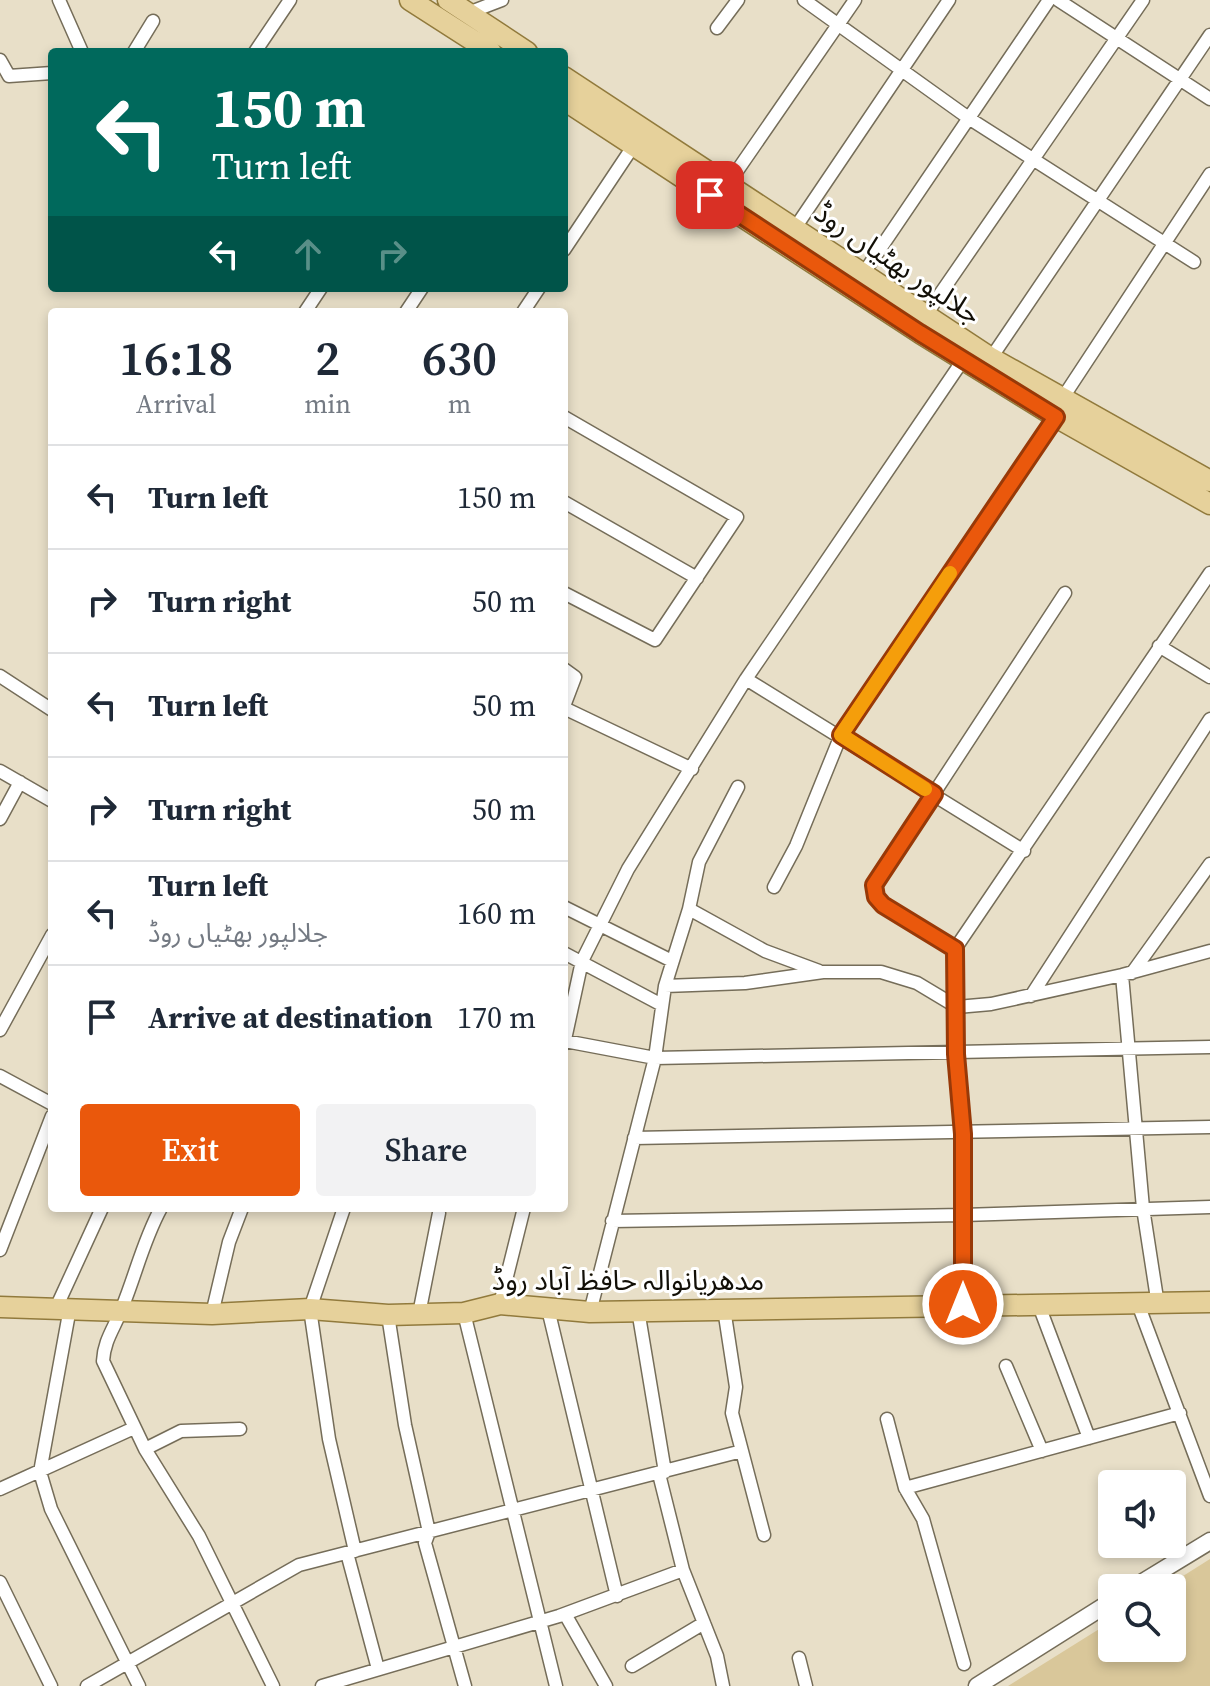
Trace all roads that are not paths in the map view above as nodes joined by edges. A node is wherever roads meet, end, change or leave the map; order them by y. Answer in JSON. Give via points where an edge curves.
{"nodes":[{"id":1,"x":59,"y":0,"type":"edge"},
{"id":2,"x":290,"y":0,"type":"edge"},
{"id":3,"x":410,"y":0,"type":"edge"},
{"id":4,"x":448,"y":0,"type":"edge"},
{"id":5,"x":502,"y":0,"type":"edge"},
{"id":6,"x":738,"y":0,"type":"edge"},
{"id":7,"x":804,"y":0,"type":"edge"},
{"id":8,"x":855,"y":0,"type":"edge"},
{"id":9,"x":949,"y":0,"type":"edge"},
{"id":10,"x":1049,"y":0,"type":"edge"},
{"id":11,"x":1058,"y":0,"type":"edge"},
{"id":12,"x":1143,"y":0,"type":"edge"},
{"id":13,"x":468,"y":13,"type":"junction"},
{"id":14,"x":153,"y":21,"type":"dead end"},
{"id":15,"x":837,"y":24,"type":"junction"},
{"id":16,"x":717,"y":28,"type":"dead end"},
{"id":17,"x":1210,"y":35,"type":"edge"},
{"id":18,"x":1116,"y":38,"type":"junction"},
{"id":19,"x":80,"y":48,"type":"edge"},
{"id":20,"x":136,"y":48,"type":"edge"},
{"id":21,"x":258,"y":48,"type":"edge"},
{"id":22,"x":485,"y":48,"type":"edge"},
{"id":23,"x":521,"y":48,"type":"edge"},
{"id":24,"x":0,"y":60,"type":"edge"},
{"id":25,"x":901,"y":70,"type":"junction"},
{"id":26,"x":48,"y":73,"type":"edge"},
{"id":27,"x":568,"y":80,"type":"edge"},
{"id":28,"x":1180,"y":80,"type":"junction"},
{"id":29,"x":1210,"y":99,"type":"edge"},
{"id":30,"x":568,"y":103,"type":"edge"},
{"id":31,"x":970,"y":119,"type":"junction"},
{"id":32,"x":634,"y":145,"type":"junction"},
{"id":33,"x":1032,"y":159,"type":"junction"},
{"id":34,"x":1210,"y":174,"type":"edge"},
{"id":35,"x":728,"y":184,"type":"junction"},
{"id":36,"x":1098,"y":200,"type":"junction"},
{"id":37,"x":795,"y":228,"type":"junction"},
{"id":38,"x":1165,"y":243,"type":"junction"},
{"id":39,"x":568,"y":244,"type":"edge"},
{"id":40,"x":1194,"y":262,"type":"dead end"},
{"id":41,"x":863,"y":274,"type":"junction"},
{"id":42,"x":925,"y":316,"type":"junction"},
{"id":43,"x":991,"y":358,"type":"junction"},
{"id":44,"x":963,"y":360,"type":"junction"},
{"id":45,"x":1059,"y":408,"type":"junction"},
{"id":46,"x":568,"y":419,"type":"edge"},
{"id":47,"x":1210,"y":481,"type":"edge"},
{"id":48,"x":568,"y":504,"type":"edge"},
{"id":49,"x":1210,"y":504,"type":"edge"},
{"id":50,"x":1210,"y":573,"type":"edge"},
{"id":51,"x":697,"y":578,"type":"junction"},
{"id":52,"x":1065,"y":593,"type":"dead end"},
{"id":53,"x":568,"y":595,"type":"edge"},
{"id":54,"x":1159,"y":646,"type":"junction"},
{"id":55,"x":568,"y":672,"type":"edge"},
{"id":56,"x":0,"y":676,"type":"edge"},
{"id":57,"x":1210,"y":677,"type":"edge"},
{"id":58,"x":746,"y":679,"type":"junction"},
{"id":59,"x":568,"y":698,"type":"edge"},
{"id":60,"x":48,"y":707,"type":"edge"},
{"id":61,"x":568,"y":709,"type":"edge"},
{"id":62,"x":1210,"y":719,"type":"edge"},
{"id":63,"x":841,"y":735,"type":"junction"},
{"id":64,"x":692,"y":769,"type":"junction"},
{"id":65,"x":0,"y":771,"type":"edge"},
{"id":66,"x":20,"y":782,"type":"junction"},
{"id":67,"x":738,"y":787,"type":"dead end"},
{"id":68,"x":934,"y":794,"type":"junction"},
{"id":69,"x":48,"y":799,"type":"edge"},
{"id":70,"x":0,"y":819,"type":"edge"},
{"id":71,"x":1024,"y":851,"type":"junction"},
{"id":72,"x":1210,"y":864,"type":"edge"},
{"id":73,"x":774,"y":887,"type":"dead end"},
{"id":74,"x":568,"y":909,"type":"edge"},
{"id":75,"x":689,"y":909,"type":"junction"},
{"id":76,"x":599,"y":923,"type":"junction"},
{"id":77,"x":48,"y":942,"type":"edge"},
{"id":78,"x":955,"y":949,"type":"junction"},
{"id":79,"x":1210,"y":951,"type":"edge"},
{"id":80,"x":568,"y":955,"type":"edge"},
{"id":81,"x":582,"y":961,"type":"junction"},
{"id":82,"x":672,"y":961,"type":"junction"},
{"id":83,"x":823,"y":972,"type":"junction"},
{"id":84,"x":1127,"y":974,"type":"junction"},
{"id":85,"x":568,"y":980,"type":"edge"},
{"id":86,"x":577,"y":982,"type":"junction"},
{"id":87,"x":665,"y":986,"type":"junction"},
{"id":88,"x":1031,"y":996,"type":"junction"},
{"id":89,"x":660,"y":1004,"type":"junction"},
{"id":90,"x":957,"y":1007,"type":"junction"},
{"id":91,"x":568,"y":1024,"type":"edge"},
{"id":92,"x":0,"y":1030,"type":"edge"},
{"id":93,"x":568,"y":1044,"type":"edge"},
{"id":94,"x":1210,"y":1047,"type":"edge"},
{"id":95,"x":1130,"y":1050,"type":"junction"},
{"id":96,"x":956,"y":1054,"type":"junction"},
{"id":97,"x":655,"y":1058,"type":"junction"},
{"id":98,"x":0,"y":1076,"type":"edge"},
{"id":99,"x":48,"y":1102,"type":"edge"},
{"id":100,"x":48,"y":1126,"type":"edge"},
{"id":101,"x":1210,"y":1127,"type":"edge"},
{"id":102,"x":1137,"y":1131,"type":"junction"},
{"id":103,"x":963,"y":1134,"type":"junction"},
{"id":104,"x":634,"y":1138,"type":"junction"},
{"id":105,"x":1210,"y":1207,"type":"edge"},
{"id":106,"x":1143,"y":1208,"type":"junction"},
{"id":107,"x":100,"y":1212,"type":"edge"},
{"id":108,"x":159,"y":1212,"type":"edge"},
{"id":109,"x":240,"y":1212,"type":"edge"},
{"id":110,"x":343,"y":1212,"type":"edge"},
{"id":111,"x":523,"y":1212,"type":"edge"},
{"id":112,"x":439,"y":1213,"type":"dead end"},
{"id":113,"x":963,"y":1215,"type":"junction"},
{"id":114,"x":612,"y":1221,"type":"junction"},
{"id":115,"x":0,"y":1250,"type":"edge"},
{"id":116,"x":1210,"y":1302,"type":"edge"},
{"id":117,"x":1038,"y":1303,"type":"junction"},
{"id":118,"x":500,"y":1304,"type":"junction"},
{"id":119,"x":963,"y":1304,"type":"junction"},
{"id":120,"x":1148,"y":1304,"type":"junction"},
{"id":121,"x":0,"y":1307,"type":"edge"},
{"id":122,"x":63,"y":1308,"type":"junction"},
{"id":123,"x":310,"y":1309,"type":"junction"},
{"id":124,"x":548,"y":1309,"type":"junction"},
{"id":125,"x":724,"y":1309,"type":"junction"},
{"id":126,"x":122,"y":1310,"type":"junction"},
{"id":127,"x":638,"y":1310,"type":"junction"},
{"id":128,"x":590,"y":1312,"type":"junction"},
{"id":129,"x":464,"y":1313,"type":"junction"},
{"id":130,"x":212,"y":1314,"type":"junction"},
{"id":131,"x":419,"y":1314,"type":"junction"},
{"id":132,"x":388,"y":1315,"type":"junction"},
{"id":133,"x":1006,"y":1366,"type":"dead end"},
{"id":134,"x":1180,"y":1413,"type":"junction"},
{"id":135,"x":887,"y":1419,"type":"dead end"},
{"id":136,"x":134,"y":1428,"type":"junction"},
{"id":137,"x":240,"y":1429,"type":"dead end"},
{"id":138,"x":1089,"y":1438,"type":"junction"},
{"id":139,"x":145,"y":1449,"type":"junction"},
{"id":140,"x":742,"y":1451,"type":"junction"},
{"id":141,"x":1042,"y":1451,"type":"junction"},
{"id":142,"x":40,"y":1472,"type":"junction"},
{"id":143,"x":662,"y":1473,"type":"junction"},
{"id":144,"x":905,"y":1488,"type":"junction"},
{"id":145,"x":0,"y":1489,"type":"edge"},
{"id":146,"x":592,"y":1491,"type":"junction"},
{"id":147,"x":1210,"y":1496,"type":"edge"},
{"id":148,"x":514,"y":1508,"type":"junction"},
{"id":149,"x":429,"y":1532,"type":"junction"},
{"id":150,"x":764,"y":1535,"type":"dead end"},
{"id":151,"x":1210,"y":1541,"type":"edge"},
{"id":152,"x":351,"y":1552,"type":"junction"},
{"id":153,"x":683,"y":1570,"type":"junction"},
{"id":154,"x":1156,"y":1574,"type":"edge"},
{"id":155,"x":0,"y":1582,"type":"edge"},
{"id":156,"x":617,"y":1596,"type":"junction"},
{"id":157,"x":233,"y":1604,"type":"junction"},
{"id":158,"x":1098,"y":1610,"type":"edge"},
{"id":159,"x":565,"y":1614,"type":"junction"},
{"id":160,"x":538,"y":1619,"type":"junction"},
{"id":161,"x":704,"y":1623,"type":"junction"},
{"id":162,"x":455,"y":1646,"type":"junction"},
{"id":163,"x":799,"y":1658,"type":"dead end"},
{"id":164,"x":126,"y":1661,"type":"junction"},
{"id":165,"x":964,"y":1664,"type":"dead end"},
{"id":166,"x":632,"y":1666,"type":"dead end"},
{"id":167,"x":378,"y":1669,"type":"junction"},
{"id":168,"x":51,"y":1686,"type":"edge"},
{"id":169,"x":87,"y":1686,"type":"edge"},
{"id":170,"x":139,"y":1686,"type":"edge"},
{"id":171,"x":273,"y":1686,"type":"edge"},
{"id":172,"x":322,"y":1686,"type":"edge"},
{"id":173,"x":465,"y":1686,"type":"edge"},
{"id":174,"x":556,"y":1686,"type":"edge"},
{"id":175,"x":606,"y":1686,"type":"edge"},
{"id":176,"x":723,"y":1686,"type":"edge"},
{"id":177,"x":806,"y":1686,"type":"edge"},
{"id":178,"x":977,"y":1686,"type":"edge"}],
"edges":[{"from":1,"to":19,"type":"street"},
{"from":2,"to":21,"type":"street"},
{"from":3,"to":22,"type":"main road"},
{"from":4,"to":13,"type":"main road"},
{"from":5,"to":13,"type":"street"},
{"from":6,"to":16,"type":"street"},
{"from":7,"to":15,"type":"street"},
{"from":8,"to":15,"type":"street"},
{"from":9,"to":25,"type":"street"},
{"from":10,"to":31,"type":"street"},
{"from":11,"to":18,"type":"street"},
{"from":12,"to":18,"type":"street"},
{"from":13,"to":23,"type":"main road"},
{"from":14,"to":20,"type":"street"},
{"from":15,"to":25,"type":"street"},
{"from":15,"to":35,"type":"street"},
{"from":17,"to":28,"type":"street"},
{"from":18,"to":28,"type":"street"},
{"from":18,"to":33,"type":"street"},
{"from":24,"to":26,"type":"street","via":[[9,76]]},
{"from":25,"to":31,"type":"street"},
{"from":25,"to":37,"type":"street"},
{"from":27,"to":35,"type":"main road","name":"جلالپور بھٹیاں روڈ"},
{"from":28,"to":29,"type":"street"},
{"from":28,"to":36,"type":"street"},
{"from":30,"to":32,"type":"main road","name":"جلالپور بھٹیاں روڈ"},
{"from":31,"to":33,"type":"street"},
{"from":31,"to":41,"type":"street"},
{"from":32,"to":39,"type":"street"},
{"from":32,"to":44,"type":"main road","name":"جلالپور بھٹیاں روڈ"},
{"from":33,"to":36,"type":"street"},
{"from":33,"to":42,"type":"street"},
{"from":34,"to":38,"type":"street"},
{"from":35,"to":37,"type":"main road","name":"جلالپور بھٹیاں روڈ"},
{"from":36,"to":38,"type":"street"},
{"from":36,"to":43,"type":"street"},
{"from":37,"to":41,"type":"main road","name":"جلالپور بھٹیاں روڈ"},
{"from":38,"to":40,"type":"street"},
{"from":38,"to":45,"type":"street"},
{"from":41,"to":42,"type":"main road","name":"جلالپور بھٹیاں روڈ"},
{"from":42,"to":43,"type":"main road","name":"جلالپور بھٹیاں روڈ"},
{"from":43,"to":45,"type":"main road","name":"جلالپور بھٹیاں روڈ"},
{"from":44,"to":45,"type":"main road","name":"جلالپور بھٹیاں روڈ"},
{"from":44,"to":58,"type":"street"},
{"from":45,"to":47,"type":"main road","name":"جلالپور بھٹیاں روڈ"},
{"from":45,"to":49,"type":"main road","name":"جلالپور بھٹیاں روڈ"},
{"from":45,"to":63,"type":"street"},
{"from":46,"to":51,"type":"street","via":[[737,517]]},
{"from":48,"to":51,"type":"street"},
{"from":50,"to":54,"type":"street"},
{"from":51,"to":53,"type":"street","via":[[659,636],[650,641]]},
{"from":52,"to":68,"type":"street"},
{"from":54,"to":57,"type":"street"},
{"from":54,"to":71,"type":"street"},
{"from":55,"to":59,"type":"street","via":[[575,683]]},
{"from":56,"to":60,"type":"street"},
{"from":58,"to":63,"type":"street"},
{"from":58,"to":64,"type":"street"},
{"from":61,"to":64,"type":"street"},
{"from":62,"to":88,"type":"street"},
{"from":63,"to":68,"type":"street"},
{"from":63,"to":73,"type":"street"},
{"from":64,"to":76,"type":"street"},
{"from":65,"to":66,"type":"street"},
{"from":66,"to":69,"type":"street"},
{"from":66,"to":70,"type":"street"},
{"from":67,"to":75,"type":"street","via":[[699,862]]},
{"from":68,"to":71,"type":"street"},
{"from":68,"to":78,"type":"street","via":[[874,885],[883,905]]},
{"from":71,"to":78,"type":"street"},
{"from":72,"to":84,"type":"street"},
{"from":74,"to":76,"type":"street"},
{"from":75,"to":82,"type":"street"},
{"from":75,"to":83,"type":"street","via":[[765,951]]},
{"from":76,"to":81,"type":"street"},
{"from":76,"to":82,"type":"street"},
{"from":77,"to":92,"type":"street"},
{"from":78,"to":90,"type":"street"},
{"from":79,"to":84,"type":"street"},
{"from":80,"to":81,"type":"street"},
{"from":81,"to":86,"type":"street"},
{"from":81,"to":89,"type":"street"},
{"from":82,"to":87,"type":"street"},
{"from":83,"to":87,"type":"street","via":[[745,983]]},
{"from":83,"to":90,"type":"street","via":[[881,972],[917,983]]},
{"from":84,"to":88,"type":"street"},
{"from":84,"to":95,"type":"street"},
{"from":85,"to":86,"type":"street"},
{"from":86,"to":91,"type":"street"},
{"from":87,"to":89,"type":"street"},
{"from":88,"to":90,"type":"street"},
{"from":89,"to":97,"type":"street"},
{"from":90,"to":96,"type":"street"},
{"from":93,"to":97,"type":"street"},
{"from":94,"to":95,"type":"street"},
{"from":95,"to":96,"type":"street"},
{"from":95,"to":102,"type":"street"},
{"from":96,"to":97,"type":"street"},
{"from":96,"to":103,"type":"street"},
{"from":97,"to":104,"type":"street"},
{"from":98,"to":99,"type":"street"},
{"from":100,"to":115,"type":"street"},
{"from":101,"to":102,"type":"street"},
{"from":102,"to":103,"type":"street"},
{"from":102,"to":106,"type":"street"},
{"from":103,"to":104,"type":"street"},
{"from":103,"to":113,"type":"street"},
{"from":104,"to":114,"type":"street"},
{"from":105,"to":106,"type":"street"},
{"from":106,"to":113,"type":"street"},
{"from":106,"to":120,"type":"street"},
{"from":107,"to":122,"type":"street"},
{"from":108,"to":126,"type":"street","via":[[141,1247]]},
{"from":109,"to":130,"type":"street"},
{"from":110,"to":123,"type":"street"},
{"from":111,"to":118,"type":"street"},
{"from":112,"to":131,"type":"street"},
{"from":113,"to":114,"type":"street"},
{"from":113,"to":119,"type":"street"},
{"from":114,"to":128,"type":"street"},
{"from":116,"to":120,"type":"main road","name":"مدھریانوالہ حافظ آباد روڈ"},
{"from":117,"to":119,"type":"main road","name":"مدھریانوالہ حافظ آباد روڈ"},
{"from":117,"to":120,"type":"main road","name":"مدھریانوالہ حافظ آباد روڈ"},
{"from":117,"to":138,"type":"street"},
{"from":118,"to":124,"type":"main road","name":"مدھریانوالہ حافظ آباد روڈ"},
{"from":118,"to":129,"type":"main road","name":"مدھریانوالہ حافظ آباد روڈ"},
{"from":119,"to":125,"type":"main road","name":"مدھریانوالہ حافظ آباد روڈ"},
{"from":120,"to":134,"type":"street"},
{"from":121,"to":122,"type":"main road","name":"مدھریانوالہ حافظ آباد روڈ"},
{"from":122,"to":126,"type":"main road","name":"مدھریانوالہ حافظ آباد روڈ"},
{"from":122,"to":142,"type":"street"},
{"from":123,"to":130,"type":"main road","name":"مدھریانوالہ حافظ آباد روڈ"},
{"from":123,"to":132,"type":"main road","name":"مدھریانوالہ حافظ آباد روڈ"},
{"from":123,"to":152,"type":"street"},
{"from":124,"to":128,"type":"main road","name":"مدھریانوالہ حافظ آباد روڈ"},
{"from":124,"to":146,"type":"street"},
{"from":125,"to":127,"type":"main road","name":"مدھریانوالہ حافظ آباد روڈ"},
{"from":125,"to":140,"type":"street","via":[[736,1387],[732,1413]]},
{"from":126,"to":130,"type":"main road","name":"مدھریانوالہ حافظ آباد روڈ"},
{"from":126,"to":136,"type":"street","via":[[104,1345],[103,1361]]},
{"from":127,"to":128,"type":"main road","name":"مدھریانوالہ حافظ آباد روڈ"},
{"from":127,"to":143,"type":"street"},
{"from":129,"to":131,"type":"main road","name":"مدھریانوالہ حافظ آباد روڈ"},
{"from":129,"to":148,"type":"street"},
{"from":131,"to":132,"type":"main road","name":"مدھریانوالہ حافظ آباد روڈ"},
{"from":132,"to":149,"type":"street"},
{"from":133,"to":141,"type":"street"},
{"from":134,"to":138,"type":"street"},
{"from":134,"to":147,"type":"street"},
{"from":135,"to":144,"type":"street"},
{"from":136,"to":139,"type":"street"},
{"from":136,"to":142,"type":"street"},
{"from":137,"to":139,"type":"street","via":[[181,1431]]},
{"from":138,"to":141,"type":"street"},
{"from":139,"to":157,"type":"street","via":[[199,1536]]},
{"from":140,"to":143,"type":"street"},
{"from":140,"to":150,"type":"street"},
{"from":141,"to":144,"type":"street"},
{"from":142,"to":145,"type":"street"},
{"from":142,"to":164,"type":"street","via":[[51,1509]]},
{"from":143,"to":146,"type":"street"},
{"from":143,"to":153,"type":"street"},
{"from":144,"to":165,"type":"street","via":[[923,1519]]},
{"from":146,"to":148,"type":"street"},
{"from":146,"to":156,"type":"street"},
{"from":148,"to":149,"type":"street"},
{"from":148,"to":160,"type":"street"},
{"from":149,"to":152,"type":"street"},
{"from":149,"to":162,"type":"street","via":[[425,1543]]},
{"from":151,"to":154,"type":"street"},
{"from":152,"to":157,"type":"street","via":[[299,1565]]},
{"from":152,"to":167,"type":"street"},
{"from":153,"to":156,"type":"street"},
{"from":153,"to":161,"type":"street"},
{"from":155,"to":168,"type":"street"},
{"from":156,"to":159,"type":"street"},
{"from":157,"to":164,"type":"street"},
{"from":157,"to":171,"type":"street"},
{"from":158,"to":178,"type":"street"},
{"from":159,"to":160,"type":"street"},
{"from":159,"to":175,"type":"street"},
{"from":160,"to":162,"type":"street"},
{"from":160,"to":174,"type":"street"},
{"from":161,"to":166,"type":"street"},
{"from":161,"to":176,"type":"street"},
{"from":162,"to":167,"type":"street"},
{"from":162,"to":173,"type":"street"},
{"from":163,"to":177,"type":"street"},
{"from":164,"to":169,"type":"street"},
{"from":164,"to":170,"type":"street"},
{"from":167,"to":172,"type":"street"}]}
